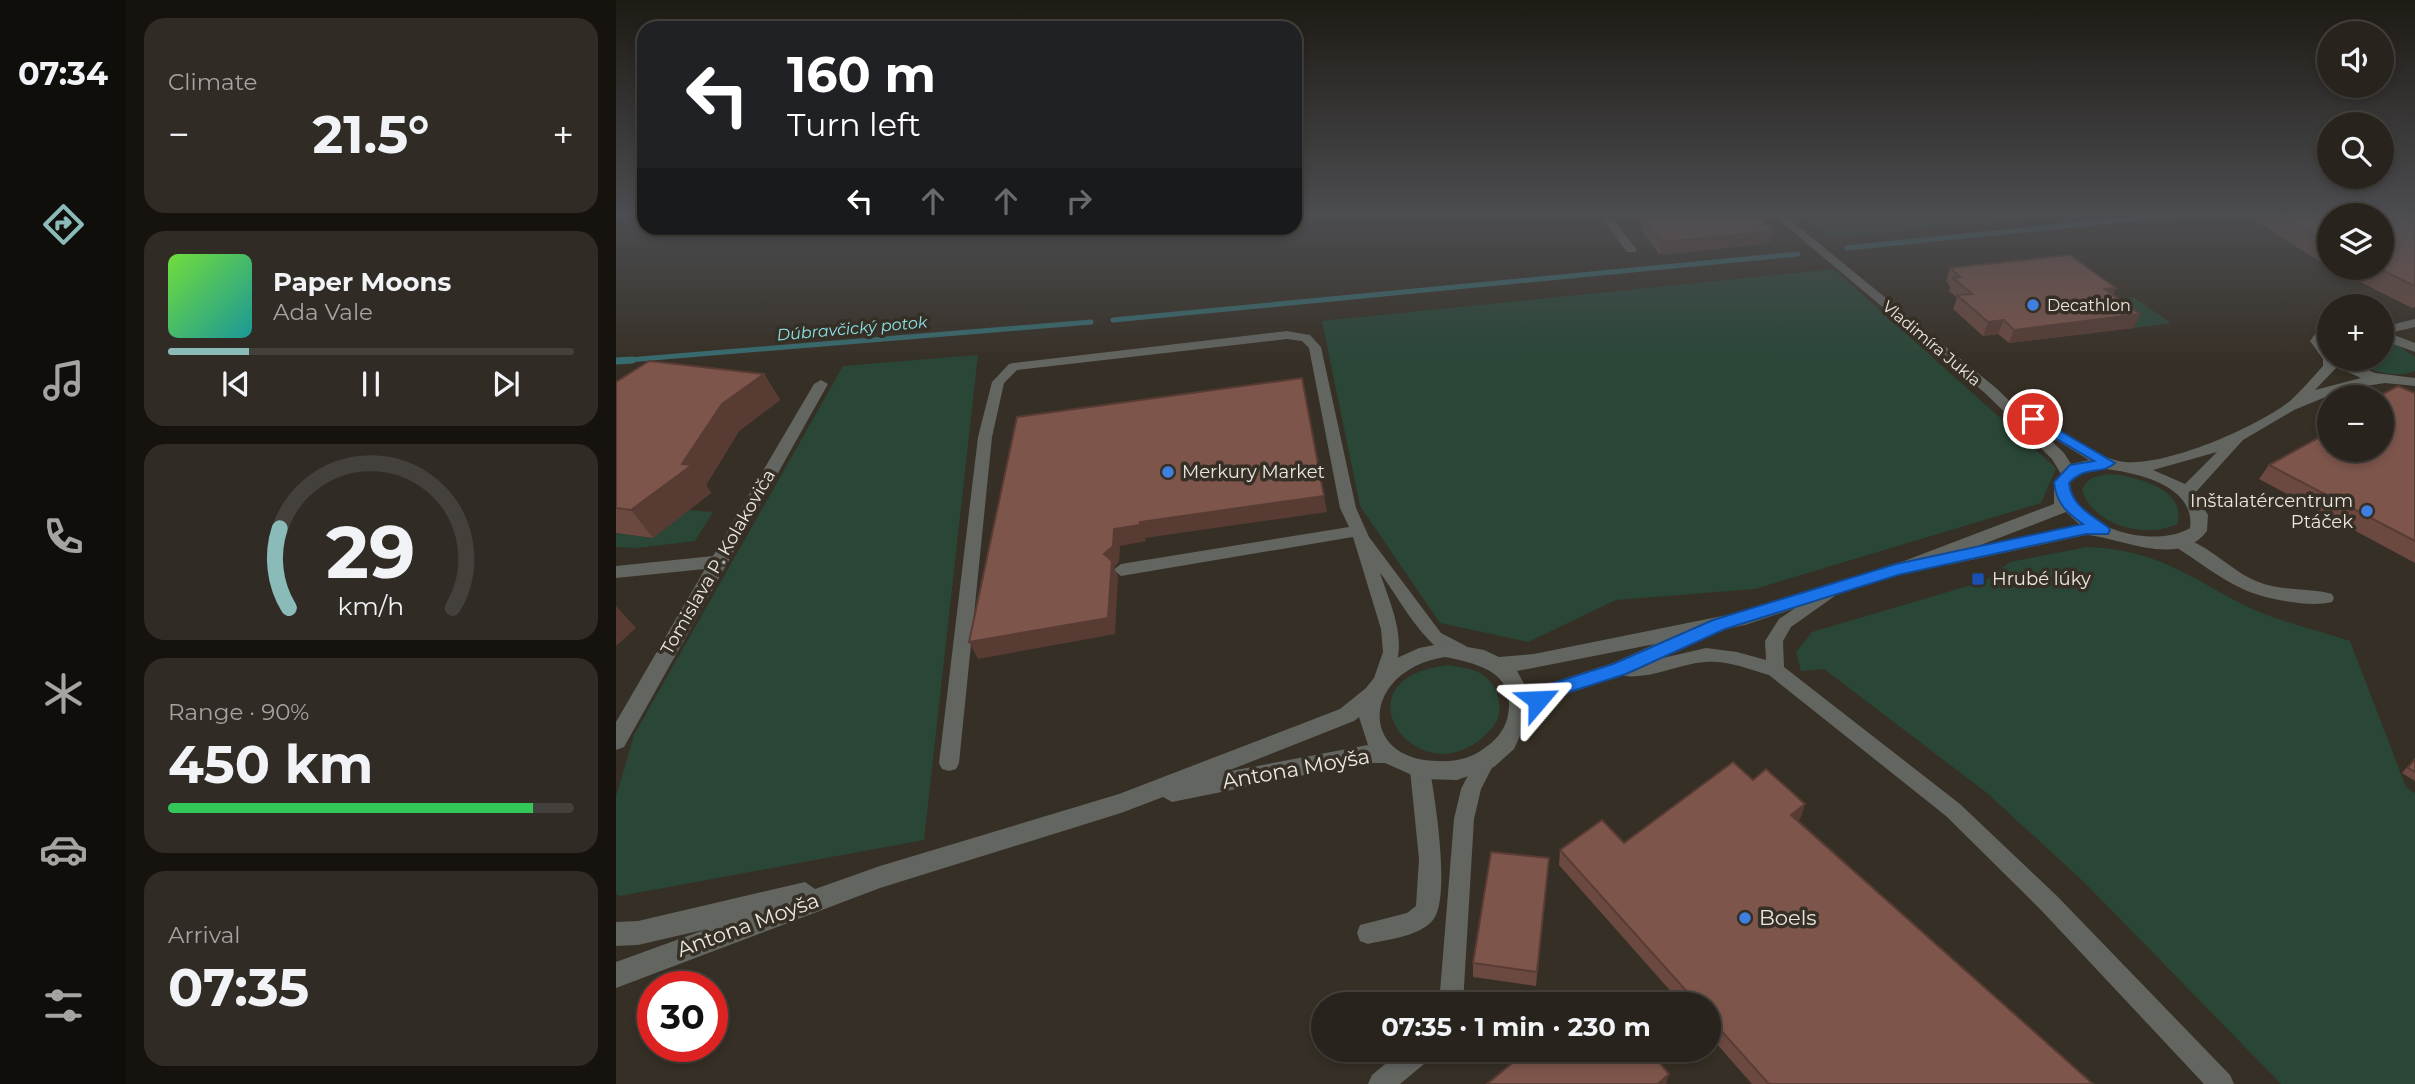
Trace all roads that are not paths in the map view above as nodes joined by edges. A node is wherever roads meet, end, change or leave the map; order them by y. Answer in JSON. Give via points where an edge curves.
{"nodes":[{"id":1,"x":1838,"y":265,"type":"edge"},
{"id":2,"x":2415,"y":323,"type":"edge"},
{"id":3,"x":2394,"y":329,"type":"edge"},
{"id":4,"x":2394,"y":338,"type":"edge"},
{"id":5,"x":2415,"y":348,"type":"edge"},
{"id":6,"x":2327,"y":371,"type":"edge"},
{"id":7,"x":2356,"y":371,"type":"edge"},
{"id":8,"x":2383,"y":379,"type":"junction"},
{"id":9,"x":2415,"y":382,"type":"edge"},
{"id":10,"x":821,"y":384,"type":"dead end"},
{"id":11,"x":1991,"y":391,"type":"junction"},
{"id":12,"x":2290,"y":407,"type":"junction"},
{"id":13,"x":2242,"y":436,"type":"junction"},
{"id":14,"x":2108,"y":463,"type":"junction"},
{"id":15,"x":2129,"y":467,"type":"junction"},
{"id":16,"x":2068,"y":473,"type":"junction"},
{"id":17,"x":2185,"y":494,"type":"junction"},
{"id":18,"x":2063,"y":495,"type":"junction"},
{"id":19,"x":2103,"y":530,"type":"junction"},
{"id":20,"x":1359,"y":535,"type":"junction"},
{"id":21,"x":2180,"y":542,"type":"junction"},
{"id":22,"x":717,"y":562,"type":"junction"},
{"id":23,"x":1121,"y":570,"type":"dead end"},
{"id":24,"x":1896,"y":570,"type":"junction"},
{"id":25,"x":616,"y":572,"type":"edge"},
{"id":26,"x":1834,"y":589,"type":"junction"},
{"id":27,"x":2326,"y":598,"type":"dead end"},
{"id":28,"x":1719,"y":624,"type":"junction"},
{"id":29,"x":1460,"y":650,"type":"junction"},
{"id":30,"x":1498,"y":664,"type":"junction"},
{"id":31,"x":1620,"y":669,"type":"junction"},
{"id":32,"x":1775,"y":670,"type":"junction"},
{"id":33,"x":1378,"y":686,"type":"junction"},
{"id":34,"x":1521,"y":711,"type":"junction"},
{"id":35,"x":616,"y":741,"type":"edge"},
{"id":36,"x":1389,"y":754,"type":"junction"},
{"id":37,"x":1486,"y":760,"type":"junction"},
{"id":38,"x":949,"y":763,"type":"dead end"},
{"id":39,"x":1420,"y":770,"type":"junction"},
{"id":40,"x":1121,"y":803,"type":"junction"},
{"id":41,"x":880,"y":877,"type":"junction"},
{"id":42,"x":1368,"y":933,"type":"dead end"},
{"id":43,"x":616,"y":934,"type":"edge"},
{"id":44,"x":616,"y":975,"type":"edge"},
{"id":45,"x":1452,"y":992,"type":"edge"},
{"id":46,"x":1408,"y":1062,"type":"edge"},
{"id":47,"x":1381,"y":1084,"type":"edge"},
{"id":48,"x":2221,"y":1084,"type":"edge"}],
"edges":[{"from":1,"to":11,"type":"street","name":"Vladimíra Jukla"},
{"from":2,"to":3,"type":"street"},
{"from":4,"to":5,"type":"street"},
{"from":6,"to":12,"type":"street"},
{"from":7,"to":8,"type":"street"},
{"from":8,"to":9,"type":"street"},
{"from":8,"to":12,"type":"street","via":[[2353,383]]},
{"from":10,"to":22,"type":"street","name":"Tomislava P. Kolakoviča"},
{"from":11,"to":14,"type":"street","name":"Vladimíra Jukla"},
{"from":11,"to":16,"type":"street","name":"Vladimíra Jukla","via":[[2058,456]]},
{"from":12,"to":13,"type":"street"},
{"from":13,"to":15,"type":"street","via":[[2161,465]]},
{"from":13,"to":17,"type":"street"},
{"from":14,"to":15,"type":"street"},
{"from":14,"to":16,"type":"street","via":[[2085,465]]},
{"from":15,"to":17,"type":"street","via":[[2164,479]]},
{"from":16,"to":18,"type":"street","via":[[2062,482]]},
{"from":17,"to":21,"type":"street","via":[[2201,519],[2198,531]]},
{"from":18,"to":19,"type":"street","via":[[2077,513]]},
{"from":18,"to":24,"type":"street","via":[[2062,507]]},
{"from":19,"to":21,"type":"street","via":[[2149,544]]},
{"from":19,"to":24,"type":"street","via":[[2086,529]]},
{"from":20,"to":23,"type":"lane"},
{"from":20,"to":29,"type":"lane","via":[[1435,638]]},
{"from":20,"to":33,"type":"lane","via":[[1390,629],[1392,652]]},
{"from":20,"to":38,"type":"lane","via":[[1348,508],[1315,346],[1306,338],[1287,335],[1013,367],[998,382],[985,437]]},
{"from":21,"to":27,"type":"lane","via":[[2251,586],[2289,596]]},
{"from":22,"to":25,"type":"street"},
{"from":22,"to":35,"type":"street","name":"Tomislava P. Kolakoviča"},
{"from":24,"to":26,"type":"street"},
{"from":26,"to":28,"type":"street"},
{"from":26,"to":32,"type":"lane","via":[[1784,623],[1774,641]]},
{"from":28,"to":30,"type":"street","via":[[1534,662]]},
{"from":28,"to":31,"type":"street"},
{"from":29,"to":30,"type":"street"},
{"from":29,"to":33,"type":"street","via":[[1418,656],[1393,669]]},
{"from":30,"to":34,"type":"street","via":[[1516,685]]},
{"from":31,"to":32,"type":"lane","via":[[1706,655]]},
{"from":31,"to":34,"type":"street","via":[[1554,690]]},
{"from":32,"to":48,"type":"lane","via":[[1953,810],[2049,903]]},
{"from":33,"to":36,"type":"street","via":[[1370,705],[1370,726]]},
{"from":33,"to":40,"type":"street","name":"Antona Moyša","via":[[1348,715]]},
{"from":34,"to":37,"type":"street","via":[[1511,738]]},
{"from":36,"to":39,"type":"street"},
{"from":36,"to":40,"type":"street","name":"Antona Moyša","via":[[1314,762]]},
{"from":37,"to":39,"type":"street","via":[[1451,771]]},
{"from":37,"to":45,"type":"lane","via":[[1471,789],[1464,819]]},
{"from":39,"to":42,"type":"lane","via":[[1428,822],[1426,912],[1413,922]]},
{"from":40,"to":41,"type":"street","name":"Antona Moyša"},
{"from":41,"to":43,"type":"street","name":"Antona Moyša","via":[[638,933]]},
{"from":41,"to":44,"type":"street","name":"Antona Moyša"},
{"from":46,"to":47,"type":"lane"}]}
